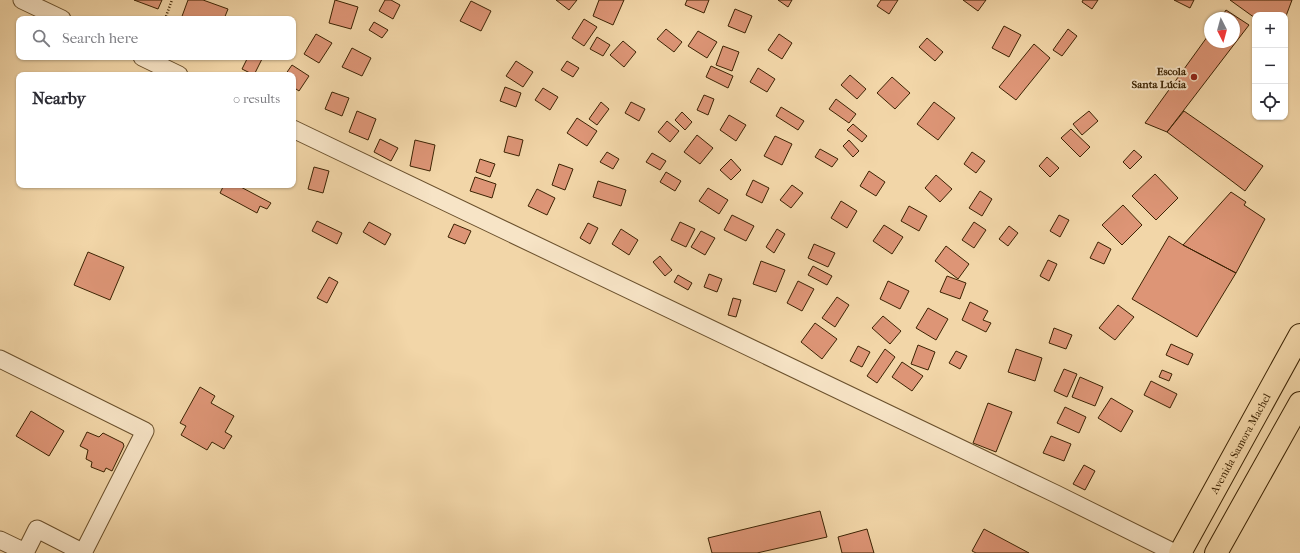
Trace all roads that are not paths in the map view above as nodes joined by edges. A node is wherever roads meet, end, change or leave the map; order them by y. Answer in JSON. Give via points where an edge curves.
{"nodes":[{"id":1,"x":22,"y":0,"type":"edge"},
{"id":2,"x":56,"y":16,"type":"edge"},
{"id":3,"x":148,"y":60,"type":"edge"},
{"id":4,"x":173,"y":72,"type":"edge"},
{"id":5,"x":296,"y":131,"type":"edge"},
{"id":6,"x":1300,"y":334,"type":"edge"},
{"id":7,"x":0,"y":359,"type":"edge"},
{"id":8,"x":1300,"y":403,"type":"edge"},
{"id":9,"x":0,"y":540,"type":"edge"},
{"id":10,"x":25,"y":553,"type":"edge"},
{"id":11,"x":83,"y":553,"type":"edge"},
{"id":12,"x":1175,"y":553,"type":"edge"},
{"id":13,"x":1180,"y":553,"type":"edge"},
{"id":14,"x":1216,"y":553,"type":"edge"}],
"edges":[{"from":1,"to":2,"type":"street"},
{"from":3,"to":4,"type":"street"},
{"from":5,"to":12,"type":"street","via":[[1049,490]]},
{"from":6,"to":13,"type":"highway","name":"Avenida Samora Machel"},
{"from":7,"to":11,"type":"street","via":[[145,431]]},
{"from":8,"to":14,"type":"highway"},
{"from":9,"to":10,"type":"street"},
{"from":10,"to":11,"type":"street","via":[[37,529]]}]}
